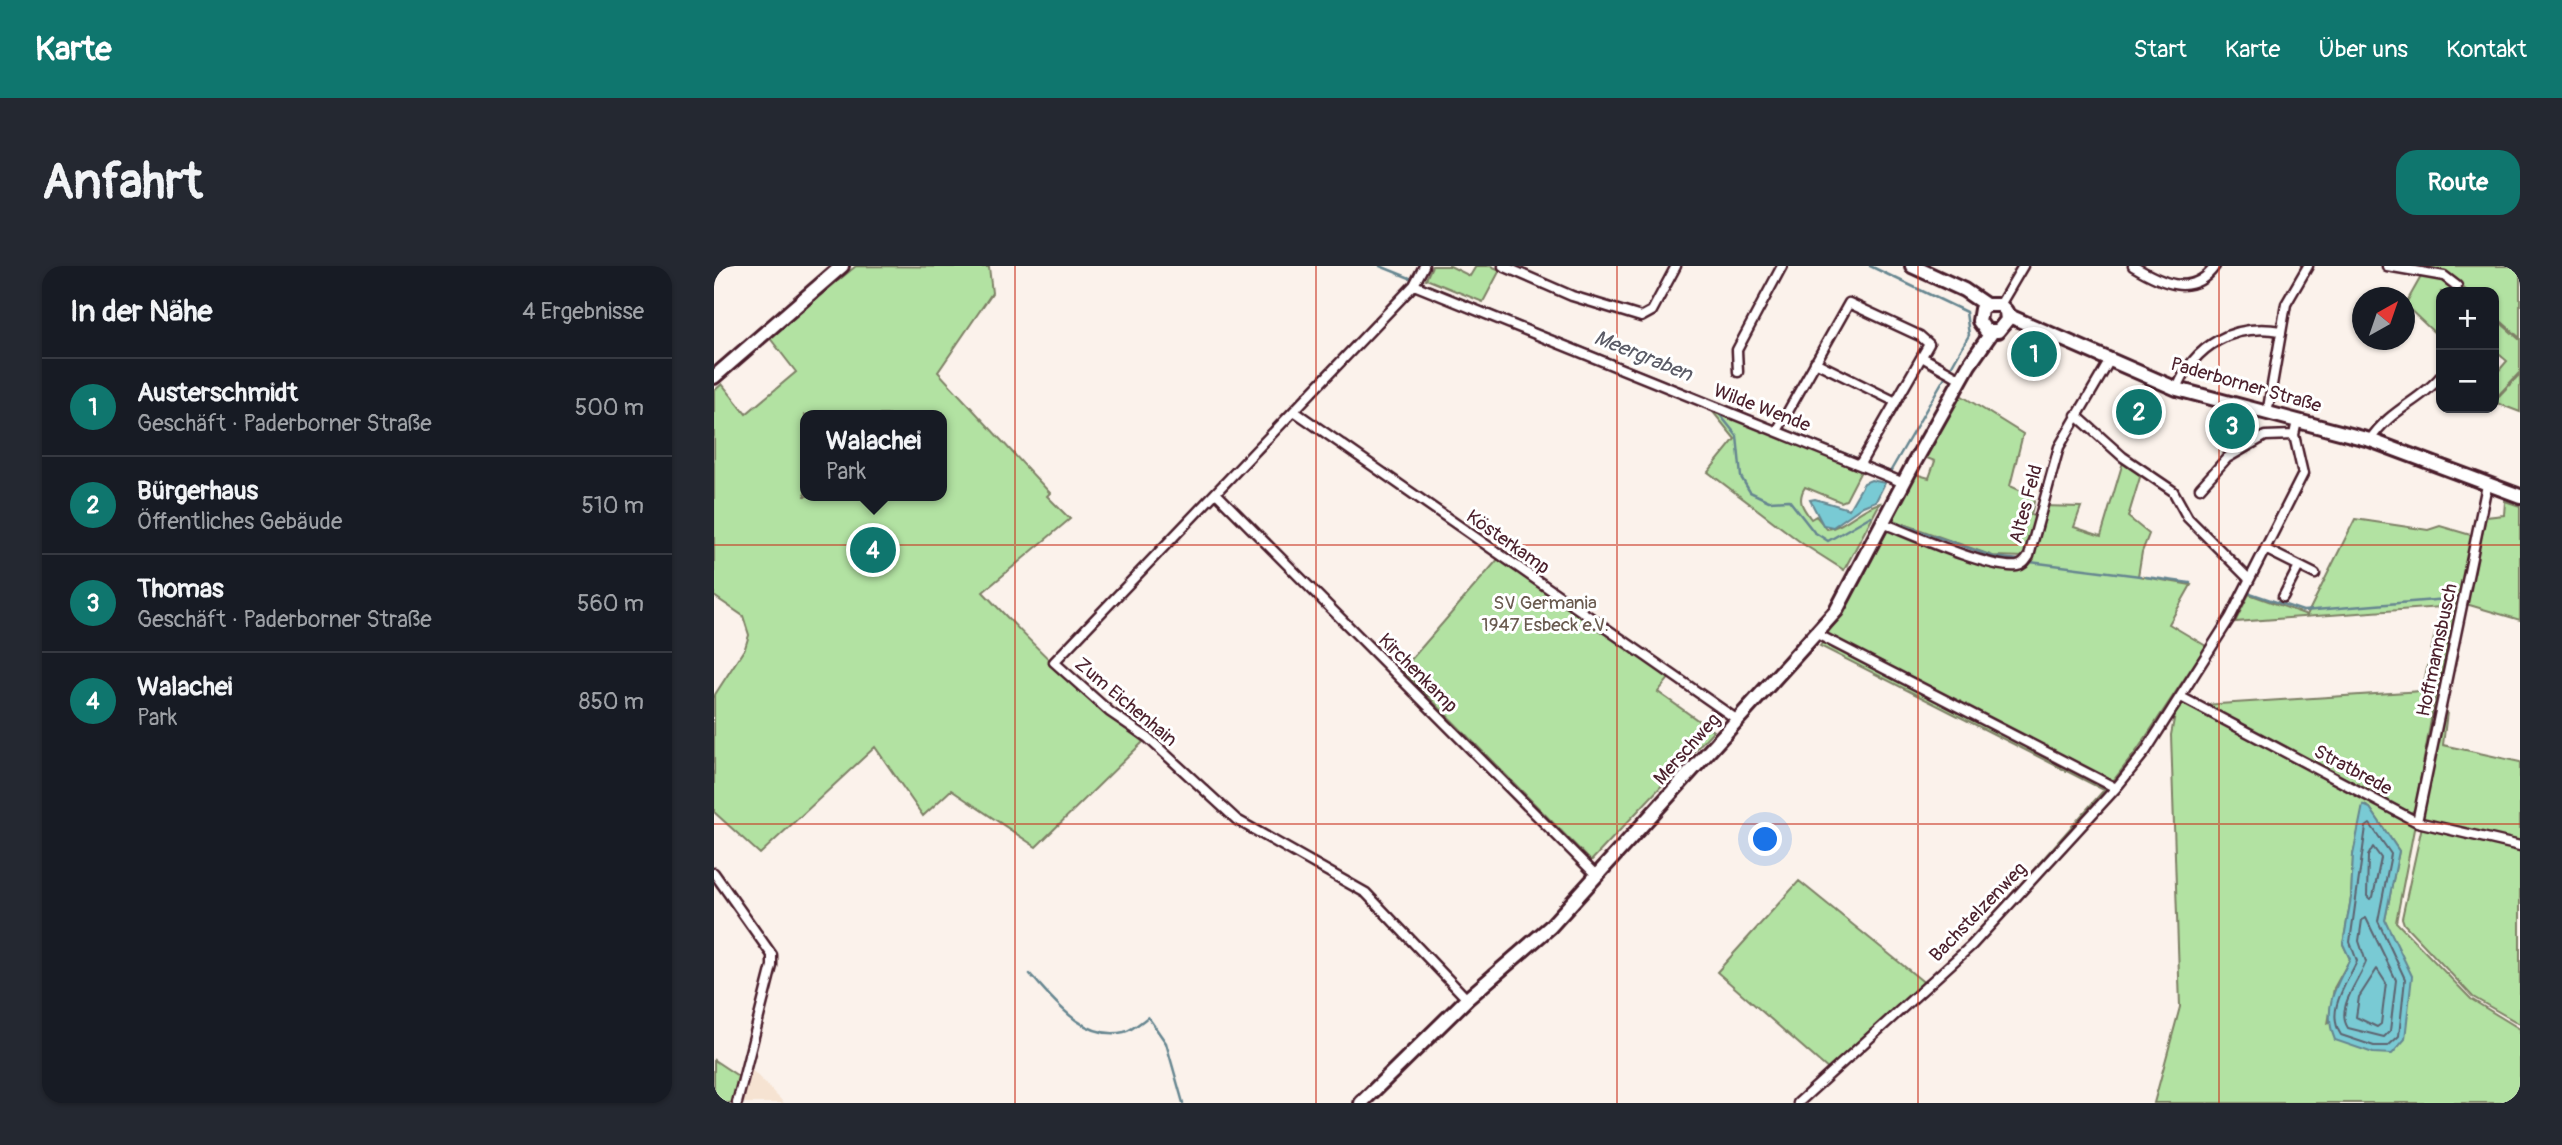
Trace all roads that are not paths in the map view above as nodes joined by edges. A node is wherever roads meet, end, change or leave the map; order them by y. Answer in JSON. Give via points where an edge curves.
{"nodes":[{"id":1,"x":842,"y":266,"type":"edge"},
{"id":2,"x":1424,"y":266,"type":"edge"},
{"id":3,"x":1503,"y":266,"type":"edge"},
{"id":4,"x":1676,"y":266,"type":"edge"},
{"id":5,"x":1782,"y":266,"type":"edge"},
{"id":6,"x":1912,"y":266,"type":"edge"},
{"id":7,"x":2023,"y":266,"type":"edge"},
{"id":8,"x":2133,"y":266,"type":"edge"},
{"id":9,"x":2216,"y":266,"type":"edge"},
{"id":10,"x":2308,"y":266,"type":"edge"},
{"id":11,"x":2387,"y":266,"type":"edge"},
{"id":12,"x":1414,"y":285,"type":"junction"},
{"id":13,"x":2457,"y":286,"type":"dead end"},
{"id":14,"x":2004,"y":315,"type":"junction"},
{"id":15,"x":1985,"y":320,"type":"junction"},
{"id":16,"x":2281,"y":331,"type":"junction"},
{"id":17,"x":1922,"y":357,"type":"junction"},
{"id":18,"x":2110,"y":360,"type":"junction"},
{"id":19,"x":1815,"y":362,"type":"junction"},
{"id":20,"x":1738,"y":372,"type":"dead end"},
{"id":21,"x":714,"y":377,"type":"edge"},
{"id":22,"x":1962,"y":379,"type":"junction"},
{"id":23,"x":2436,"y":380,"type":"edge"},
{"id":24,"x":2177,"y":389,"type":"junction"},
{"id":25,"x":1896,"y":401,"type":"junction"},
{"id":26,"x":1294,"y":411,"type":"junction"},
{"id":27,"x":2267,"y":414,"type":"junction"},
{"id":28,"x":2076,"y":415,"type":"junction"},
{"id":29,"x":2297,"y":421,"type":"junction"},
{"id":30,"x":1777,"y":431,"type":"junction"},
{"id":31,"x":2294,"y":435,"type":"junction"},
{"id":32,"x":2370,"y":440,"type":"junction"},
{"id":33,"x":1860,"y":464,"type":"junction"},
{"id":34,"x":1904,"y":483,"type":"junction"},
{"id":35,"x":2487,"y":485,"type":"junction"},
{"id":36,"x":2200,"y":488,"type":"dead end"},
{"id":37,"x":1216,"y":493,"type":"junction"},
{"id":38,"x":2520,"y":496,"type":"edge"},
{"id":39,"x":1882,"y":523,"type":"junction"},
{"id":40,"x":2265,"y":549,"type":"junction"},
{"id":41,"x":2299,"y":566,"type":"junction"},
{"id":42,"x":2315,"y":574,"type":"dead end"},
{"id":43,"x":2249,"y":579,"type":"junction"},
{"id":44,"x":2283,"y":597,"type":"dead end"},
{"id":45,"x":1817,"y":634,"type":"junction"},
{"id":46,"x":2181,"y":697,"type":"junction"},
{"id":47,"x":1739,"y":721,"type":"junction"},
{"id":48,"x":2116,"y":788,"type":"junction"},
{"id":49,"x":2417,"y":822,"type":"junction"},
{"id":50,"x":2520,"y":846,"type":"edge"},
{"id":51,"x":714,"y":873,"type":"edge"},
{"id":52,"x":1597,"y":876,"type":"junction"},
{"id":53,"x":1467,"y":999,"type":"junction"},
{"id":54,"x":737,"y":1103,"type":"edge"},
{"id":55,"x":1361,"y":1103,"type":"edge"},
{"id":56,"x":1798,"y":1103,"type":"edge"}],
"edges":[{"from":1,"to":21,"type":"street"},
{"from":2,"to":12,"type":"street","name":"Zum Eichenhain"},
{"from":3,"to":4,"type":"street","via":[[1572,296],[1641,317],[1652,311]]},
{"from":5,"to":20,"type":"street","via":[[1737,350]]},
{"from":6,"to":15,"type":"street","name":"Paderborner Straße","via":[[1951,285]]},
{"from":7,"to":14,"type":"street"},
{"from":8,"to":9,"type":"street","via":[[2163,284],[2181,285],[2199,280]]},
{"from":10,"to":16,"type":"street","via":[[2286,304]]},
{"from":11,"to":13,"type":"street","via":[[2444,276]]},
{"from":12,"to":26,"type":"street","name":"Zum Eichenhain"},
{"from":12,"to":30,"type":"street","name":"Wilde Wende"},
{"from":14,"to":15,"type":"street","name":"Paderborner Straße"},
{"from":14,"to":15,"type":"street"},
{"from":14,"to":18,"type":"street","name":"Paderborner Straße"},
{"from":15,"to":22,"type":"street","name":"Merschweg"},
{"from":16,"to":24,"type":"street","via":[[2247,331],[2205,347],[2189,363]]},
{"from":16,"to":27,"type":"street"},
{"from":17,"to":19,"type":"street","via":[[1927,340],[1849,303]]},
{"from":17,"to":22,"type":"street"},
{"from":17,"to":25,"type":"street"},
{"from":18,"to":24,"type":"street","name":"Paderborner Straße"},
{"from":18,"to":28,"type":"street","name":"Altes Feld"},
{"from":19,"to":25,"type":"street"},
{"from":19,"to":30,"type":"street"},
{"from":22,"to":34,"type":"street","name":"Merschweg"},
{"from":23,"to":32,"type":"street","via":[[2406,402]]},
{"from":24,"to":27,"type":"street","name":"Paderborner Straße"},
{"from":25,"to":33,"type":"street"},
{"from":26,"to":37,"type":"street","name":"Zum Eichenhain"},
{"from":26,"to":47,"type":"street","name":"Kösterkamp"},
{"from":27,"to":29,"type":"street","name":"Paderborner Straße"},
{"from":28,"to":39,"type":"street","name":"Altes Feld","via":[[2059,447],[2024,564],[1993,562]]},
{"from":28,"to":43,"type":"street","via":[[2123,457],[2174,491],[2188,518]]},
{"from":29,"to":31,"type":"street"},
{"from":29,"to":32,"type":"street","name":"Paderborner Straße"},
{"from":30,"to":33,"type":"street","name":"Wilde Wende"},
{"from":31,"to":36,"type":"street","via":[[2264,436],[2227,458]]},
{"from":31,"to":40,"type":"street","name":"Bachstelzenweg","via":[[2303,474]]},
{"from":32,"to":35,"type":"street","name":"Paderborner Straße"},
{"from":33,"to":34,"type":"street","name":"Wilde Wende"},
{"from":34,"to":39,"type":"street","name":"Merschweg"},
{"from":35,"to":38,"type":"street","name":"Paderborner Straße"},
{"from":35,"to":49,"type":"street","name":"Hoffmannsbusch"},
{"from":37,"to":52,"type":"street","name":"Kirchenkamp"},
{"from":37,"to":53,"type":"street","name":"Zum Eichenhain","via":[[1054,662],[1110,712],[1148,738],[1237,820],[1366,893]]},
{"from":39,"to":45,"type":"street","name":"Merschweg","via":[[1836,611]]},
{"from":40,"to":41,"type":"street"},
{"from":40,"to":43,"type":"street","name":"Bachstelzenweg"},
{"from":41,"to":42,"type":"street"},
{"from":41,"to":44,"type":"street"},
{"from":43,"to":46,"type":"street","name":"Bachstelzenweg"},
{"from":45,"to":47,"type":"street","name":"Merschweg"},
{"from":45,"to":48,"type":"street"},
{"from":46,"to":48,"type":"street","name":"Bachstelzenweg"},
{"from":46,"to":49,"type":"street","name":"Stratbrede"},
{"from":47,"to":52,"type":"street","name":"Merschweg"},
{"from":48,"to":56,"type":"street","name":"Bachstelzenweg","via":[[1972,946]]},
{"from":49,"to":50,"type":"street","name":"Stratbrede"},
{"from":51,"to":54,"type":"street","via":[[772,955]]},
{"from":52,"to":53,"type":"street","name":"Merschweg","via":[[1550,927]]},
{"from":53,"to":55,"type":"street","name":"Merschweg"}]}
